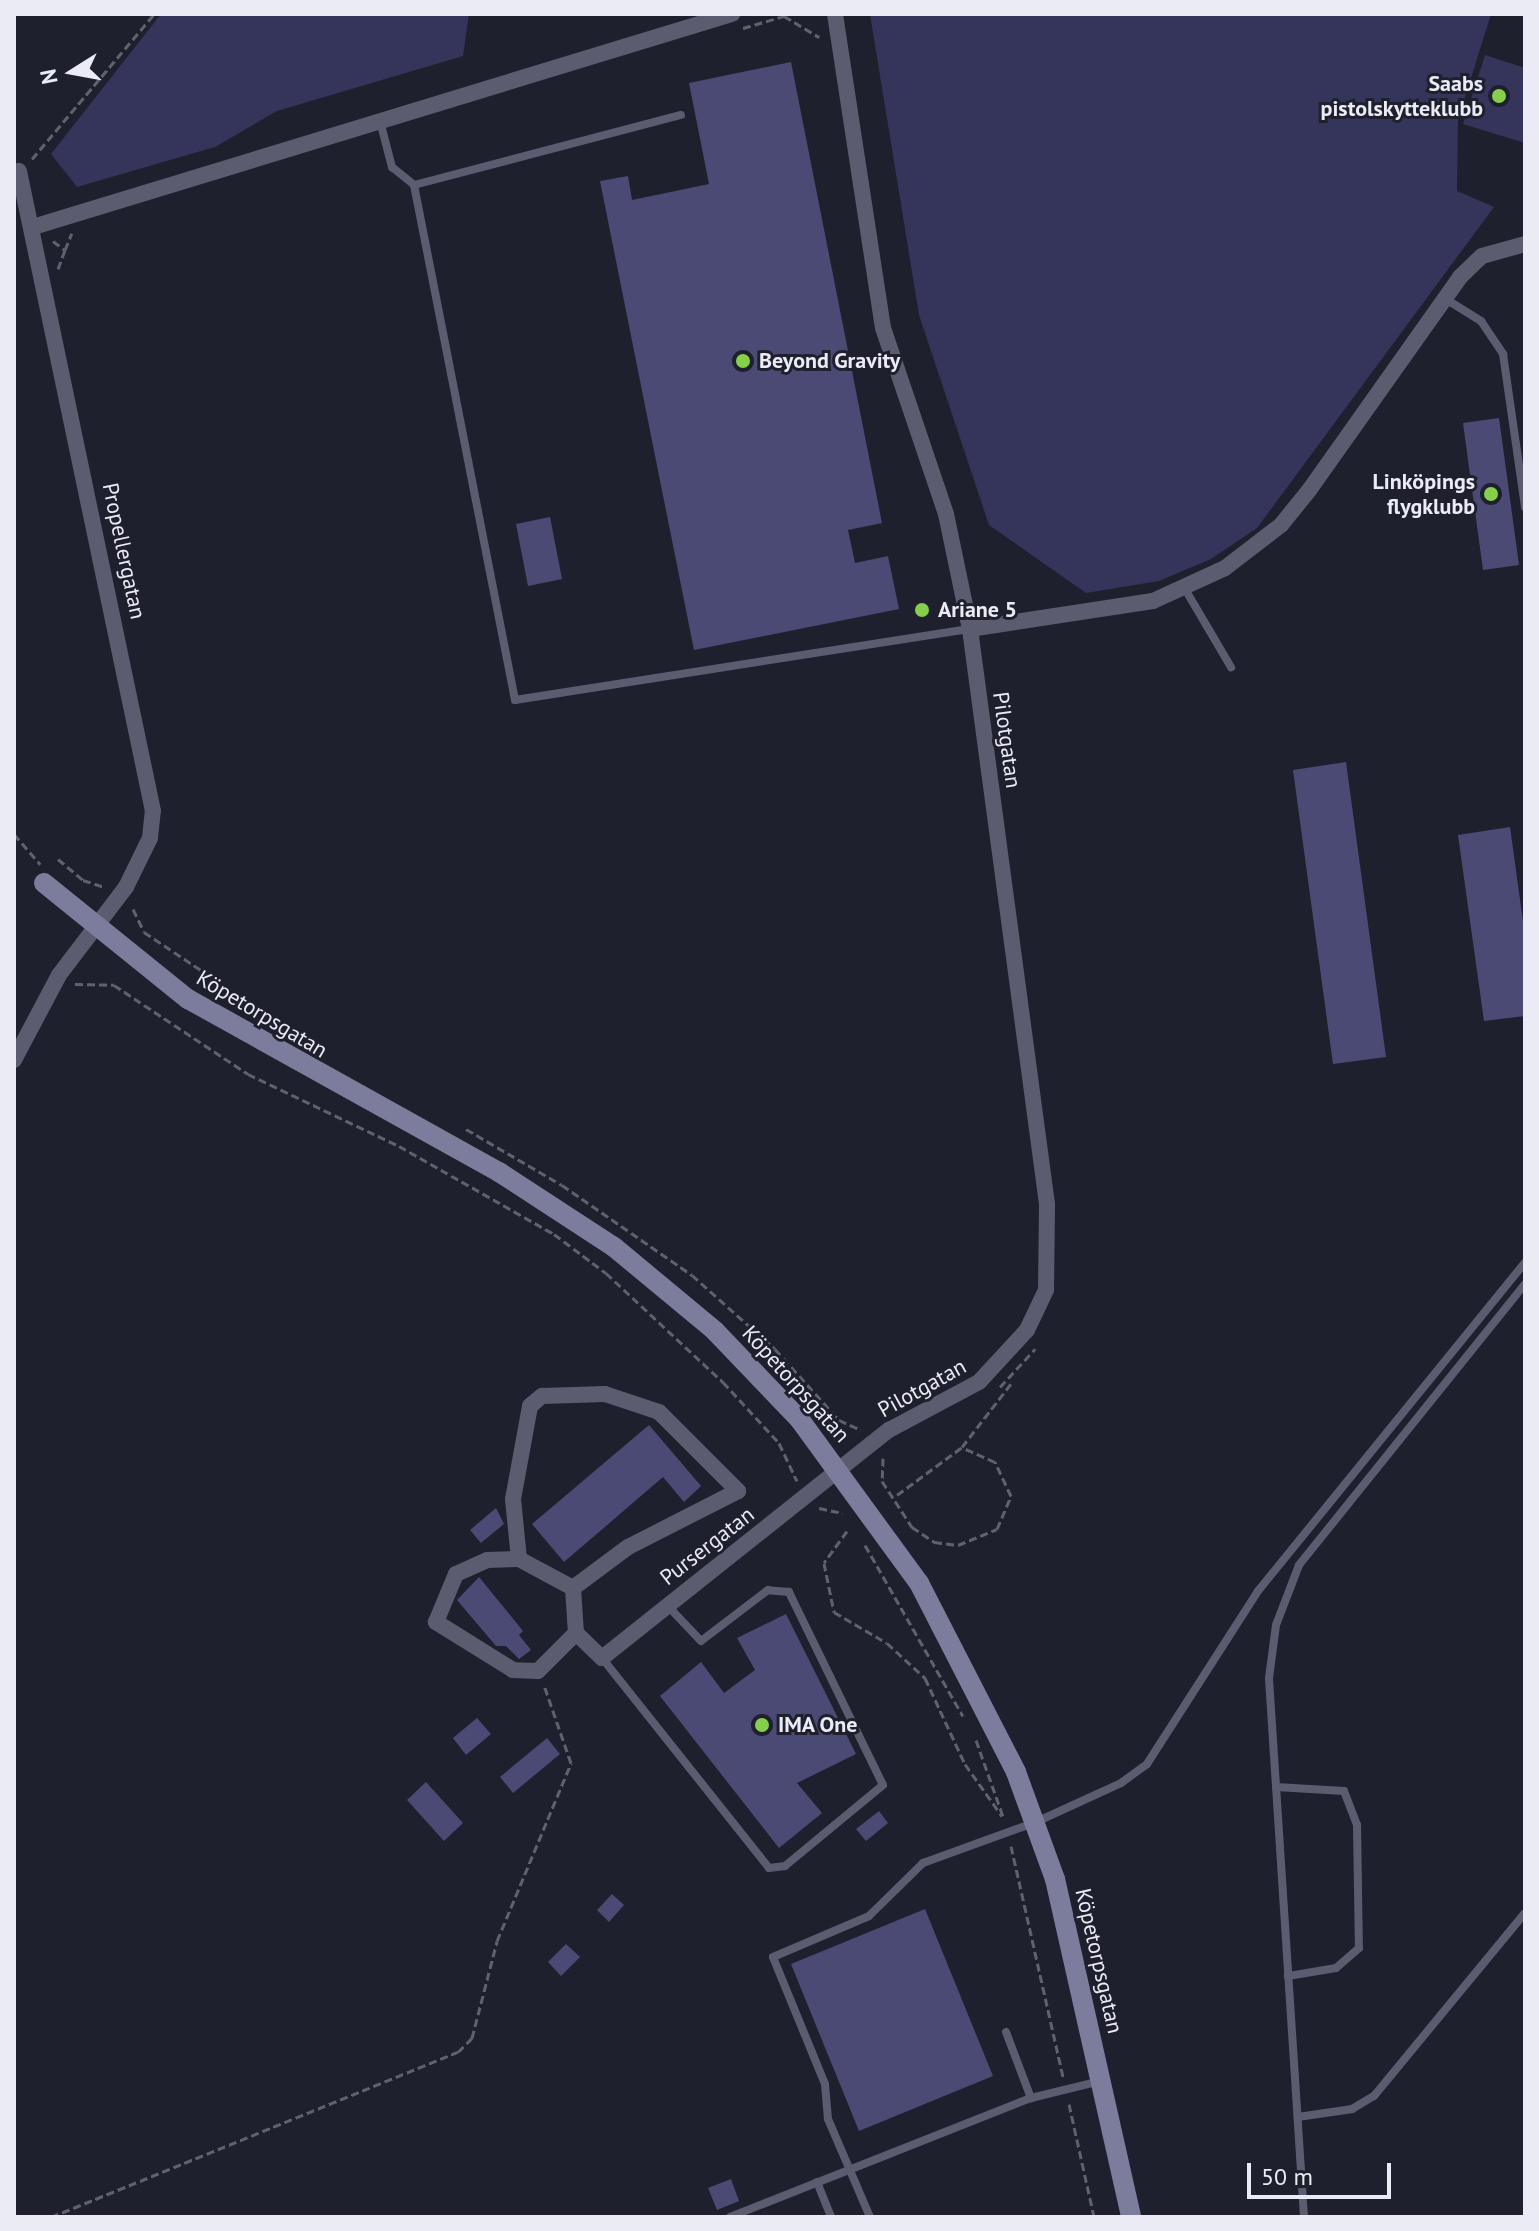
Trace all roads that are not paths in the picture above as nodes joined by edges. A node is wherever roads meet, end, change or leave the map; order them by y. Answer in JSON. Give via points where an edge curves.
{"nodes":[{"id":1,"x":732,"y":14,"type":"edge"},
{"id":2,"x":835,"y":14,"type":"edge"},
{"id":3,"x":681,"y":115,"type":"dead end"},
{"id":4,"x":379,"y":120,"type":"junction"},
{"id":5,"x":19,"y":171,"type":"road end"},
{"id":6,"x":414,"y":185,"type":"junction"},
{"id":7,"x":33,"y":227,"type":"junction"},
{"id":8,"x":1525,"y":244,"type":"edge"},
{"id":9,"x":1444,"y":298,"type":"junction"},
{"id":10,"x":1524,"y":490,"type":"edge"},
{"id":11,"x":1525,"y":507,"type":"edge"},
{"id":12,"x":1185,"y":589,"type":"junction"},
{"id":13,"x":970,"y":629,"type":"junction"},
{"id":14,"x":1231,"y":667,"type":"dead end"},
{"id":15,"x":44,"y":883,"type":"road end"},
{"id":16,"x":93,"y":928,"type":"junction"},
{"id":17,"x":14,"y":1060,"type":"edge"},
{"id":18,"x":1525,"y":1262,"type":"edge"},
{"id":19,"x":1525,"y":1284,"type":"edge"},
{"id":20,"x":840,"y":1469,"type":"junction"},
{"id":21,"x":519,"y":1559,"type":"junction"},
{"id":22,"x":573,"y":1588,"type":"junction"},
{"id":23,"x":667,"y":1605,"type":"junction"},
{"id":24,"x":576,"y":1633,"type":"junction"},
{"id":25,"x":602,"y":1658,"type":"junction"},
{"id":26,"x":1276,"y":1787,"type":"junction"},
{"id":27,"x":1036,"y":1822,"type":"junction"},
{"id":28,"x":1525,"y":1913,"type":"edge"},
{"id":29,"x":1288,"y":1976,"type":"junction"},
{"id":30,"x":1006,"y":2032,"type":"dead end"},
{"id":31,"x":1101,"y":2081,"type":"junction"},
{"id":32,"x":1031,"y":2098,"type":"junction"},
{"id":33,"x":1298,"y":2117,"type":"junction"},
{"id":34,"x":852,"y":2168,"type":"junction"},
{"id":35,"x":817,"y":2182,"type":"junction"},
{"id":36,"x":730,"y":2217,"type":"edge"},
{"id":37,"x":831,"y":2217,"type":"edge"},
{"id":38,"x":870,"y":2217,"type":"edge"},
{"id":39,"x":1131,"y":2217,"type":"edge"},
{"id":40,"x":1304,"y":2217,"type":"edge"}],
"edges":[{"from":1,"to":4,"type":"street"},
{"from":2,"to":13,"type":"street","name":"Pilotgatan","via":[[883,328],[946,514]]},
{"from":3,"to":6,"type":"lane"},
{"from":4,"to":6,"type":"lane","via":[[392,167]]},
{"from":4,"to":7,"type":"street"},
{"from":5,"to":7,"type":"street","name":"Propellergatan"},
{"from":6,"to":13,"type":"lane","via":[[515,700]]},
{"from":7,"to":16,"type":"street","name":"Propellergatan","via":[[151,786],[150,838],[126,887]]},
{"from":8,"to":9,"type":"street","via":[[1482,256]]},
{"from":9,"to":10,"type":"lane","via":[[1481,321],[1503,354]]},
{"from":9,"to":12,"type":"street","via":[[1281,525],[1225,568]]},
{"from":10,"to":11,"type":"lane"},
{"from":12,"to":13,"type":"street","via":[[1141,603]]},
{"from":12,"to":14,"type":"lane"},
{"from":13,"to":20,"type":"street","name":"Pilotgatan","via":[[1047,1204],[1049,1264],[1036,1312],[995,1369],[872,1443]]},
{"from":15,"to":16,"type":"street","name":"Köpetorpsgatan"},
{"from":16,"to":17,"type":"street","name":"Propellergatan","via":[[59,975]]},
{"from":16,"to":20,"type":"street","name":"Köpetorpsgatan","via":[[245,1036],[499,1172],[614,1247],[715,1331]]},
{"from":18,"to":27,"type":"lane","via":[[1258,1591],[1147,1764]]},
{"from":19,"to":26,"type":"lane","via":[[1346,1504],[1285,1591],[1269,1678]]},
{"from":20,"to":23,"type":"street","name":"Pursergatan"},
{"from":20,"to":27,"type":"street","name":"Köpetorpsgatan","via":[[949,1633]]},
{"from":21,"to":22,"type":"street"},
{"from":21,"to":22,"type":"street","via":[[513,1499],[530,1406],[542,1396],[605,1394],[659,1412],[738,1491],[628,1547]]},
{"from":21,"to":24,"type":"street","via":[[487,1560],[456,1574],[436,1622],[513,1670],[538,1671]]},
{"from":22,"to":24,"type":"street"},
{"from":23,"to":25,"type":"street","name":"Pursergatan"},
{"from":23,"to":25,"type":"lane","via":[[701,1641],[768,1590],[789,1592],[883,1785],[785,1866],[769,1868]]},
{"from":24,"to":25,"type":"street"},
{"from":26,"to":29,"type":"lane"},
{"from":26,"to":29,"type":"lane","via":[[1344,1791],[1357,1825],[1359,1948],[1336,1968]]},
{"from":27,"to":31,"type":"street","name":"Köpetorpsgatan","via":[[1059,1892]]},
{"from":27,"to":34,"type":"lane","via":[[923,1863],[869,1916],[773,1957],[825,2084],[828,2119]]},
{"from":28,"to":33,"type":"lane","via":[[1374,2096],[1352,2109]]},
{"from":29,"to":33,"type":"lane"},
{"from":30,"to":32,"type":"lane"},
{"from":31,"to":32,"type":"lane"},
{"from":31,"to":39,"type":"street","name":"Köpetorpsgatan"},
{"from":32,"to":34,"type":"lane"},
{"from":33,"to":40,"type":"lane"},
{"from":34,"to":35,"type":"lane"},
{"from":34,"to":38,"type":"lane"},
{"from":35,"to":36,"type":"lane"},
{"from":35,"to":37,"type":"lane"}]}
